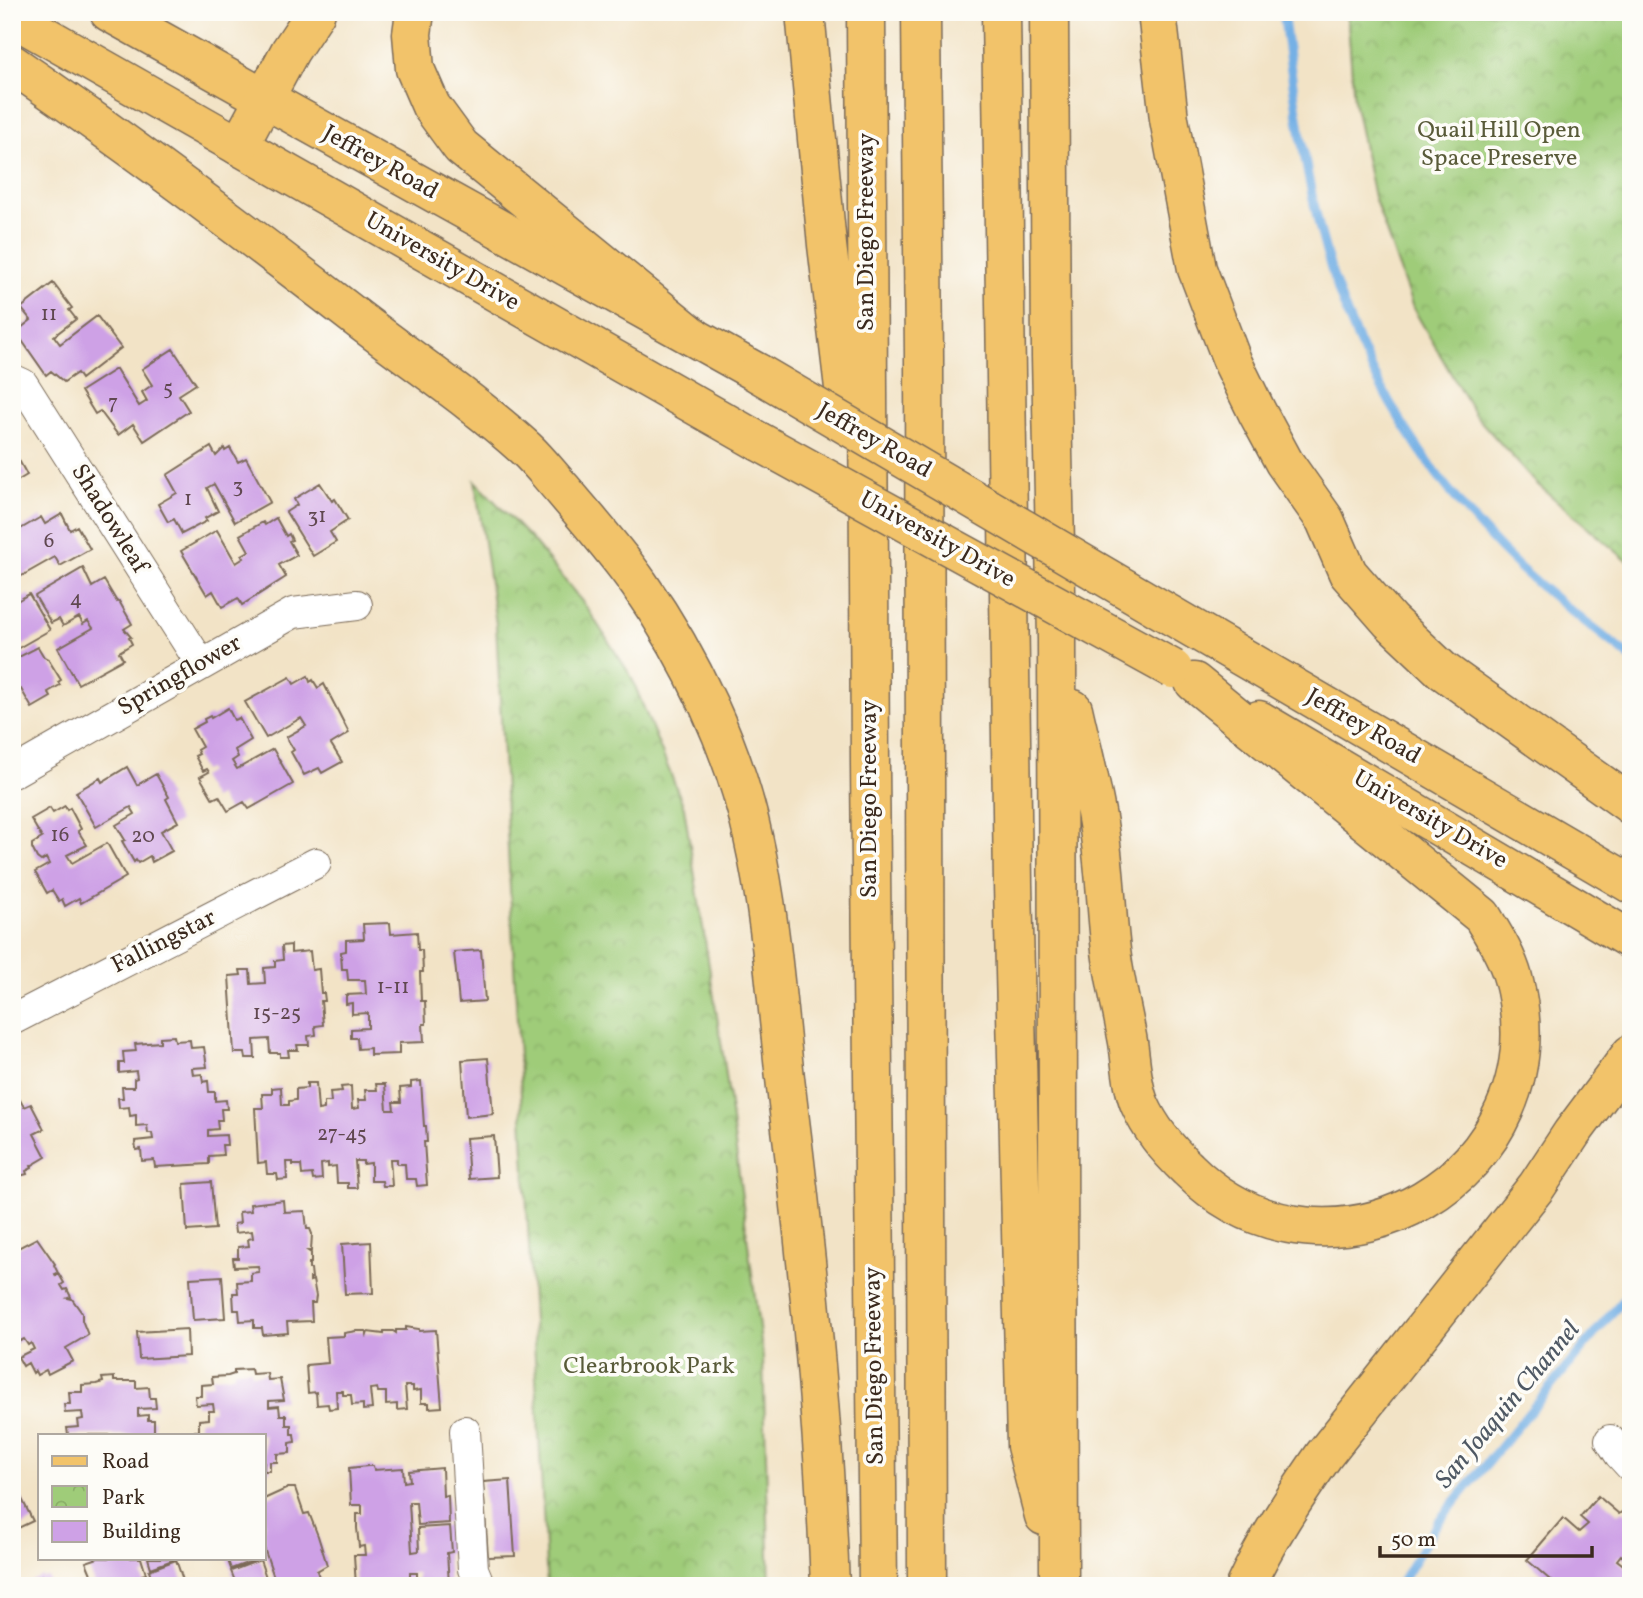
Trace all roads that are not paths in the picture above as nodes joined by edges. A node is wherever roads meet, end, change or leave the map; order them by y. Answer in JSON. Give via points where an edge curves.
{"nodes":[{"id":1,"x":109,"y":12,"type":"edge"},
{"id":2,"x":316,"y":12,"type":"edge"},
{"id":3,"x":415,"y":12,"type":"edge"},
{"id":4,"x":805,"y":12,"type":"edge"},
{"id":5,"x":866,"y":12,"type":"edge"},
{"id":6,"x":921,"y":12,"type":"edge"},
{"id":7,"x":1001,"y":12,"type":"edge"},
{"id":8,"x":1049,"y":12,"type":"edge"},
{"id":9,"x":1157,"y":12,"type":"edge"},
{"id":10,"x":12,"y":17,"type":"edge"},
{"id":11,"x":12,"y":64,"type":"edge"},
{"id":12,"x":264,"y":99,"type":"junction"},
{"id":13,"x":239,"y":146,"type":"junction"},
{"id":14,"x":694,"y":337,"type":"junction"},
{"id":15,"x":12,"y":379,"type":"edge"},
{"id":16,"x":869,"y":596,"type":"junction"},
{"id":17,"x":357,"y":604,"type":"dead end"},
{"id":18,"x":1057,"y":639,"type":"junction"},
{"id":19,"x":201,"y":664,"type":"junction"},
{"id":20,"x":1183,"y":676,"type":"junction"},
{"id":21,"x":12,"y":773,"type":"edge"},
{"id":22,"x":1631,"y":805,"type":"edge"},
{"id":23,"x":316,"y":863,"type":"dead end"},
{"id":24,"x":1631,"y":884,"type":"edge"},
{"id":25,"x":1631,"y":940,"type":"edge"},
{"id":26,"x":12,"y":1020,"type":"edge"},
{"id":27,"x":1631,"y":1054,"type":"edge"},
{"id":28,"x":465,"y":1431,"type":"dead end"},
{"id":29,"x":1610,"y":1440,"type":"dead end"},
{"id":30,"x":1631,"y":1466,"type":"edge"},
{"id":31,"x":1058,"y":1581,"type":"edge"},
{"id":32,"x":480,"y":1586,"type":"edge"},
{"id":33,"x":830,"y":1586,"type":"edge"},
{"id":34,"x":877,"y":1586,"type":"edge"},
{"id":35,"x":927,"y":1586,"type":"edge"},
{"id":36,"x":1245,"y":1586,"type":"edge"}],
"edges":[{"from":1,"to":12,"type":"main road","name":"Jeffrey Road"},
{"from":2,"to":12,"type":"main road"},
{"from":3,"to":14,"type":"main road","via":[[415,69],[431,106],[461,147]]},
{"from":4,"to":16,"type":"main road","via":[[827,245]]},
{"from":5,"to":16,"type":"main road","name":"San Diego Freeway"},
{"from":6,"to":35,"type":"main road"},
{"from":7,"to":31,"type":"main road","via":[[1027,1446]]},
{"from":8,"to":18,"type":"main road"},
{"from":9,"to":22,"type":"main road","via":[[1179,183],[1201,280],[1257,412],[1283,462],[1325,520],[1348,573],[1442,670]]},
{"from":10,"to":13,"type":"main road"},
{"from":11,"to":33,"type":"main road","via":[[253,237],[528,451],[640,585],[682,654],[736,777],[764,893],[805,1236],[826,1480]]},
{"from":12,"to":13,"type":"main road"},
{"from":12,"to":14,"type":"main road","name":"Jeffrey Road"},
{"from":13,"to":20,"type":"main road","name":"University Drive","bridge":true},
{"from":14,"to":24,"type":"main road","name":"Jeffrey Road","bridge":true},
{"from":15,"to":19,"type":"street","name":"Shadowleaf","via":[[23,384]]},
{"from":16,"to":34,"type":"main road","name":"San Diego Freeway"},
{"from":17,"to":19,"type":"street","name":"Springflower","via":[[293,613]]},
{"from":18,"to":20,"type":"main road","via":[[1100,830],[1112,957],[1139,1103],[1154,1131],[1206,1187],[1283,1224],[1345,1226],[1404,1212],[1456,1178],[1481,1151],[1511,1092],[1520,1036],[1519,1006],[1499,943],[1482,916]]},
{"from":18,"to":31,"type":"main road"},
{"from":19,"to":21,"type":"street","name":"Springflower"},
{"from":20,"to":25,"type":"main road","name":"University Drive"},
{"from":23,"to":26,"type":"street","name":"Fallingstar"},
{"from":27,"to":36,"type":"main road","via":[[1537,1186],[1324,1455],[1292,1500]]},
{"from":28,"to":32,"type":"street","via":[[473,1569]]},
{"from":29,"to":30,"type":"street"}]}
